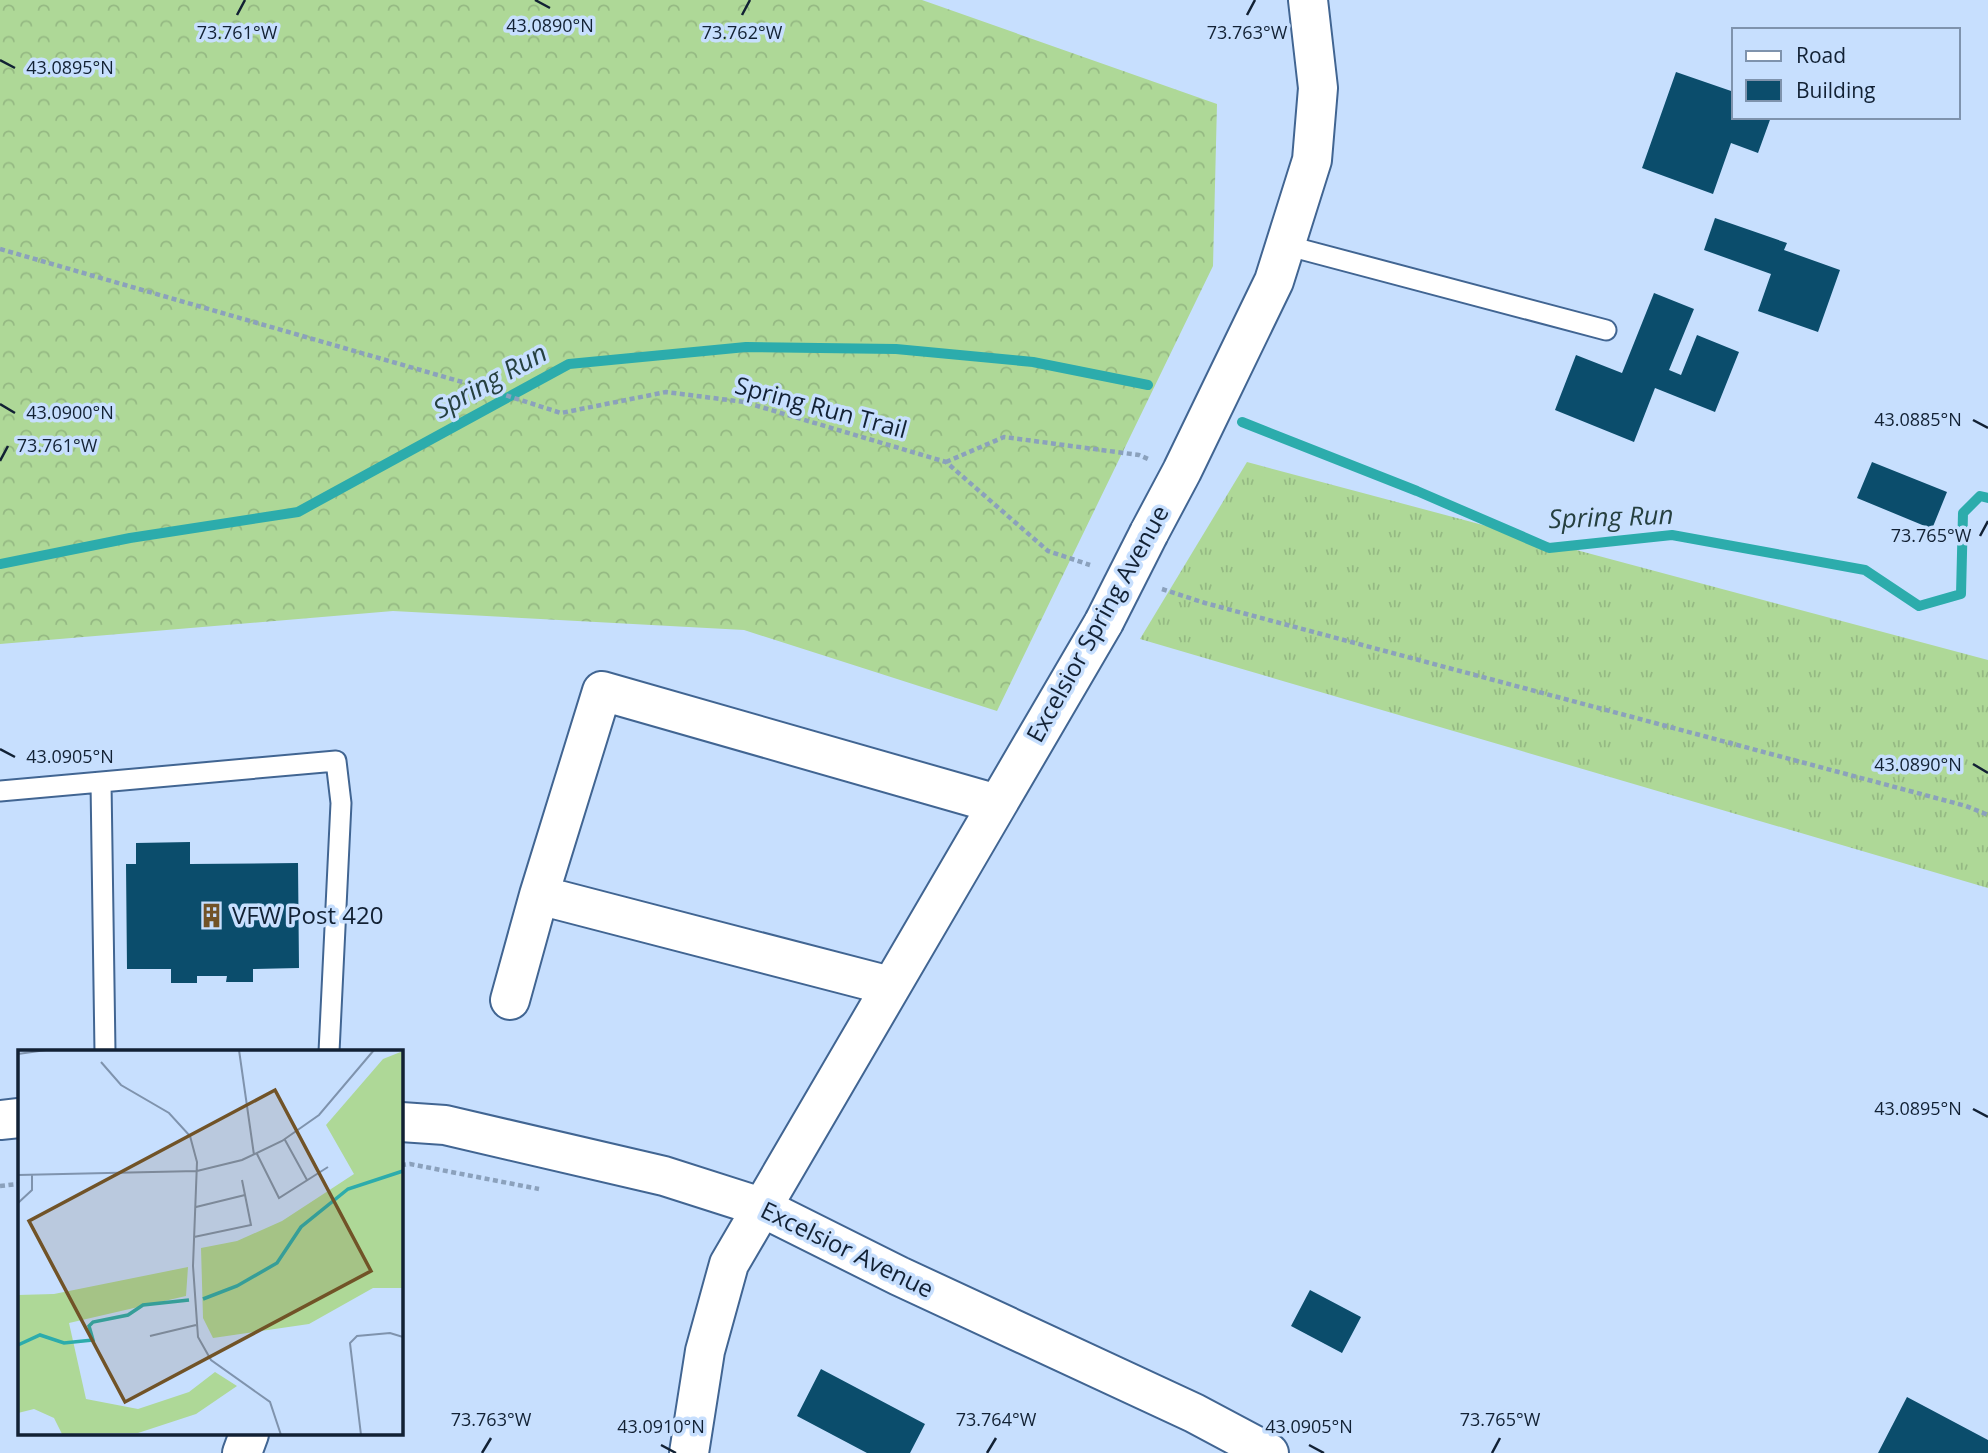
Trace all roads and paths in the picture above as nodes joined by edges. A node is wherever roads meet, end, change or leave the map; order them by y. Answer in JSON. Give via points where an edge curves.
{"nodes":[{"id":1,"x":1308,"y":0,"type":"edge"},
{"id":2,"x":1285,"y":245,"type":"junction"},
{"id":3,"x":0,"y":249,"type":"edge"},
{"id":4,"x":1605,"y":330,"type":"dead end"},
{"id":5,"x":946,"y":462,"type":"junction"},
{"id":6,"x":1182,"y":471,"type":"junction"},
{"id":7,"x":1100,"y":568,"type":"dead end"},
{"id":8,"x":1153,"y":586,"type":"dead end"},
{"id":9,"x":101,"y":782,"type":"junction"},
{"id":10,"x":0,"y":791,"type":"edge"},
{"id":11,"x":997,"y":804,"type":"junction"},
{"id":12,"x":1988,"y":815,"type":"edge"},
{"id":13,"x":539,"y":895,"type":"junction"},
{"id":14,"x":890,"y":986,"type":"junction"},
{"id":15,"x":510,"y":1000,"type":"dead end"},
{"id":16,"x":105,"y":1050,"type":"edge"},
{"id":17,"x":329,"y":1050,"type":"edge"},
{"id":18,"x":18,"y":1118,"type":"edge"},
{"id":19,"x":0,"y":1120,"type":"edge"},
{"id":20,"x":402,"y":1122,"type":"edge"},
{"id":21,"x":402,"y":1165,"type":"edge"},
{"id":22,"x":18,"y":1184,"type":"edge"},
{"id":23,"x":0,"y":1186,"type":"edge"},
{"id":24,"x":540,"y":1189,"type":"dead end"},
{"id":25,"x":761,"y":1207,"type":"junction"},
{"id":26,"x":248,"y":1436,"type":"edge"},
{"id":27,"x":242,"y":1453,"type":"edge"},
{"id":28,"x":689,"y":1453,"type":"edge"},
{"id":29,"x":1269,"y":1453,"type":"edge"}],
"edges":[{"from":1,"to":2,"type":"street","name":"Excelsior Spring Avenue","via":[[1318,88],[1312,160]]},
{"from":2,"to":4,"type":"lane"},
{"from":2,"to":6,"type":"street","name":"Excelsior Spring Avenue","via":[[1274,281]]},
{"from":3,"to":5,"type":"path","name":"Spring Run Trail","via":[[561,414],[666,392],[744,402]]},
{"from":5,"to":6,"type":"path","via":[[1004,437],[1139,455]]},
{"from":5,"to":7,"type":"path","name":"Spring Run Trail","via":[[1048,551]]},
{"from":6,"to":11,"type":"street","name":"Excelsior Spring Avenue","bridge":true,"via":[[1104,622]]},
{"from":8,"to":12,"type":"path"},
{"from":9,"to":10,"type":"lane"},
{"from":9,"to":16,"type":"lane"},
{"from":9,"to":17,"type":"lane","via":[[336,761],[341,803]]},
{"from":11,"to":13,"type":"street","via":[[602,691]]},
{"from":11,"to":14,"type":"street","name":"Excelsior Spring Avenue"},
{"from":13,"to":14,"type":"street"},
{"from":13,"to":15,"type":"street"},
{"from":14,"to":25,"type":"street","name":"Excelsior Spring Avenue"},
{"from":18,"to":19,"type":"street"},
{"from":20,"to":25,"type":"street","name":"Excelsior Avenue","via":[[445,1125],[651,1173]]},
{"from":21,"to":24,"type":"path"},
{"from":22,"to":23,"type":"path"},
{"from":25,"to":28,"type":"street","name":"Excelsior Spring Avenue","via":[[729,1264],[705,1351]]},
{"from":25,"to":29,"type":"street","name":"Excelsior Avenue"},
{"from":26,"to":27,"type":"street"}]}
